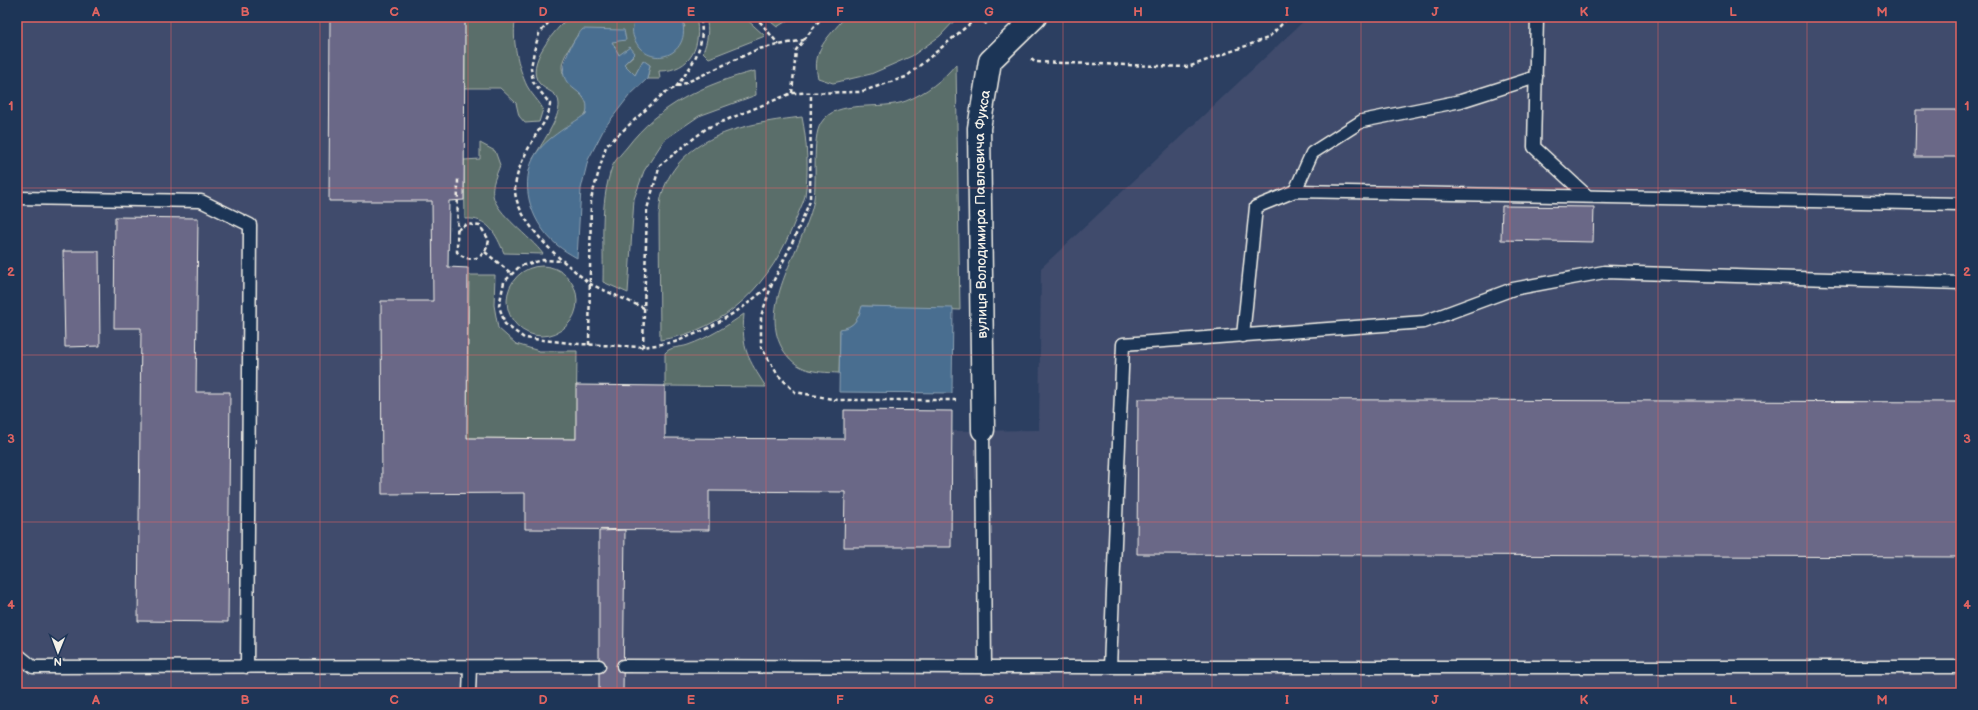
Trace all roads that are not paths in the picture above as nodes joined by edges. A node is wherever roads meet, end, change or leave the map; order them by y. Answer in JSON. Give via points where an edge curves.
{"nodes":[{"id":1,"x":1036,"y":17,"type":"edge"},
{"id":2,"x":1537,"y":17,"type":"edge"},
{"id":3,"x":1536,"y":77,"type":"junction"},
{"id":4,"x":1295,"y":191,"type":"junction"},
{"id":5,"x":1586,"y":196,"type":"junction"},
{"id":6,"x":17,"y":198,"type":"edge"},
{"id":7,"x":1961,"y":204,"type":"edge"},
{"id":8,"x":1961,"y":283,"type":"edge"},
{"id":9,"x":1242,"y":336,"type":"junction"},
{"id":10,"x":983,"y":430,"type":"joint"},
{"id":11,"x":17,"y":654,"type":"edge"},
{"id":12,"x":599,"y":666,"type":"dead end"},
{"id":13,"x":624,"y":666,"type":"dead end"},
{"id":14,"x":247,"y":667,"type":"junction"},
{"id":15,"x":470,"y":667,"type":"junction"},
{"id":16,"x":985,"y":667,"type":"junction"},
{"id":17,"x":1110,"y":667,"type":"junction"},
{"id":18,"x":1961,"y":667,"type":"edge"},
{"id":19,"x":469,"y":693,"type":"edge"}],
"edges":[{"from":1,"to":10,"type":"street","name":"вулиця Володимира Павловича Фукса","via":[[990,61],[979,128]]},
{"from":2,"to":3,"type":"lane"},
{"from":3,"to":4,"type":"lane","via":[[1461,101],[1362,122],[1312,153]]},
{"from":3,"to":5,"type":"lane","via":[[1534,147]]},
{"from":4,"to":5,"type":"lane"},
{"from":4,"to":9,"type":"lane","via":[[1256,207]]},
{"from":5,"to":7,"type":"lane"},
{"from":6,"to":14,"type":"lane","via":[[201,201],[250,225]]},
{"from":8,"to":9,"type":"lane","via":[[1604,272],[1513,289],[1424,322]]},
{"from":9,"to":17,"type":"lane","via":[[1123,344]]},
{"from":10,"to":16,"type":"lane"},
{"from":11,"to":14,"type":"lane","via":[[33,667]]},
{"from":12,"to":15,"type":"lane"},
{"from":13,"to":16,"type":"lane"},
{"from":14,"to":15,"type":"lane"},
{"from":15,"to":19,"type":"lane"},
{"from":16,"to":17,"type":"lane"},
{"from":17,"to":18,"type":"lane"}]}
